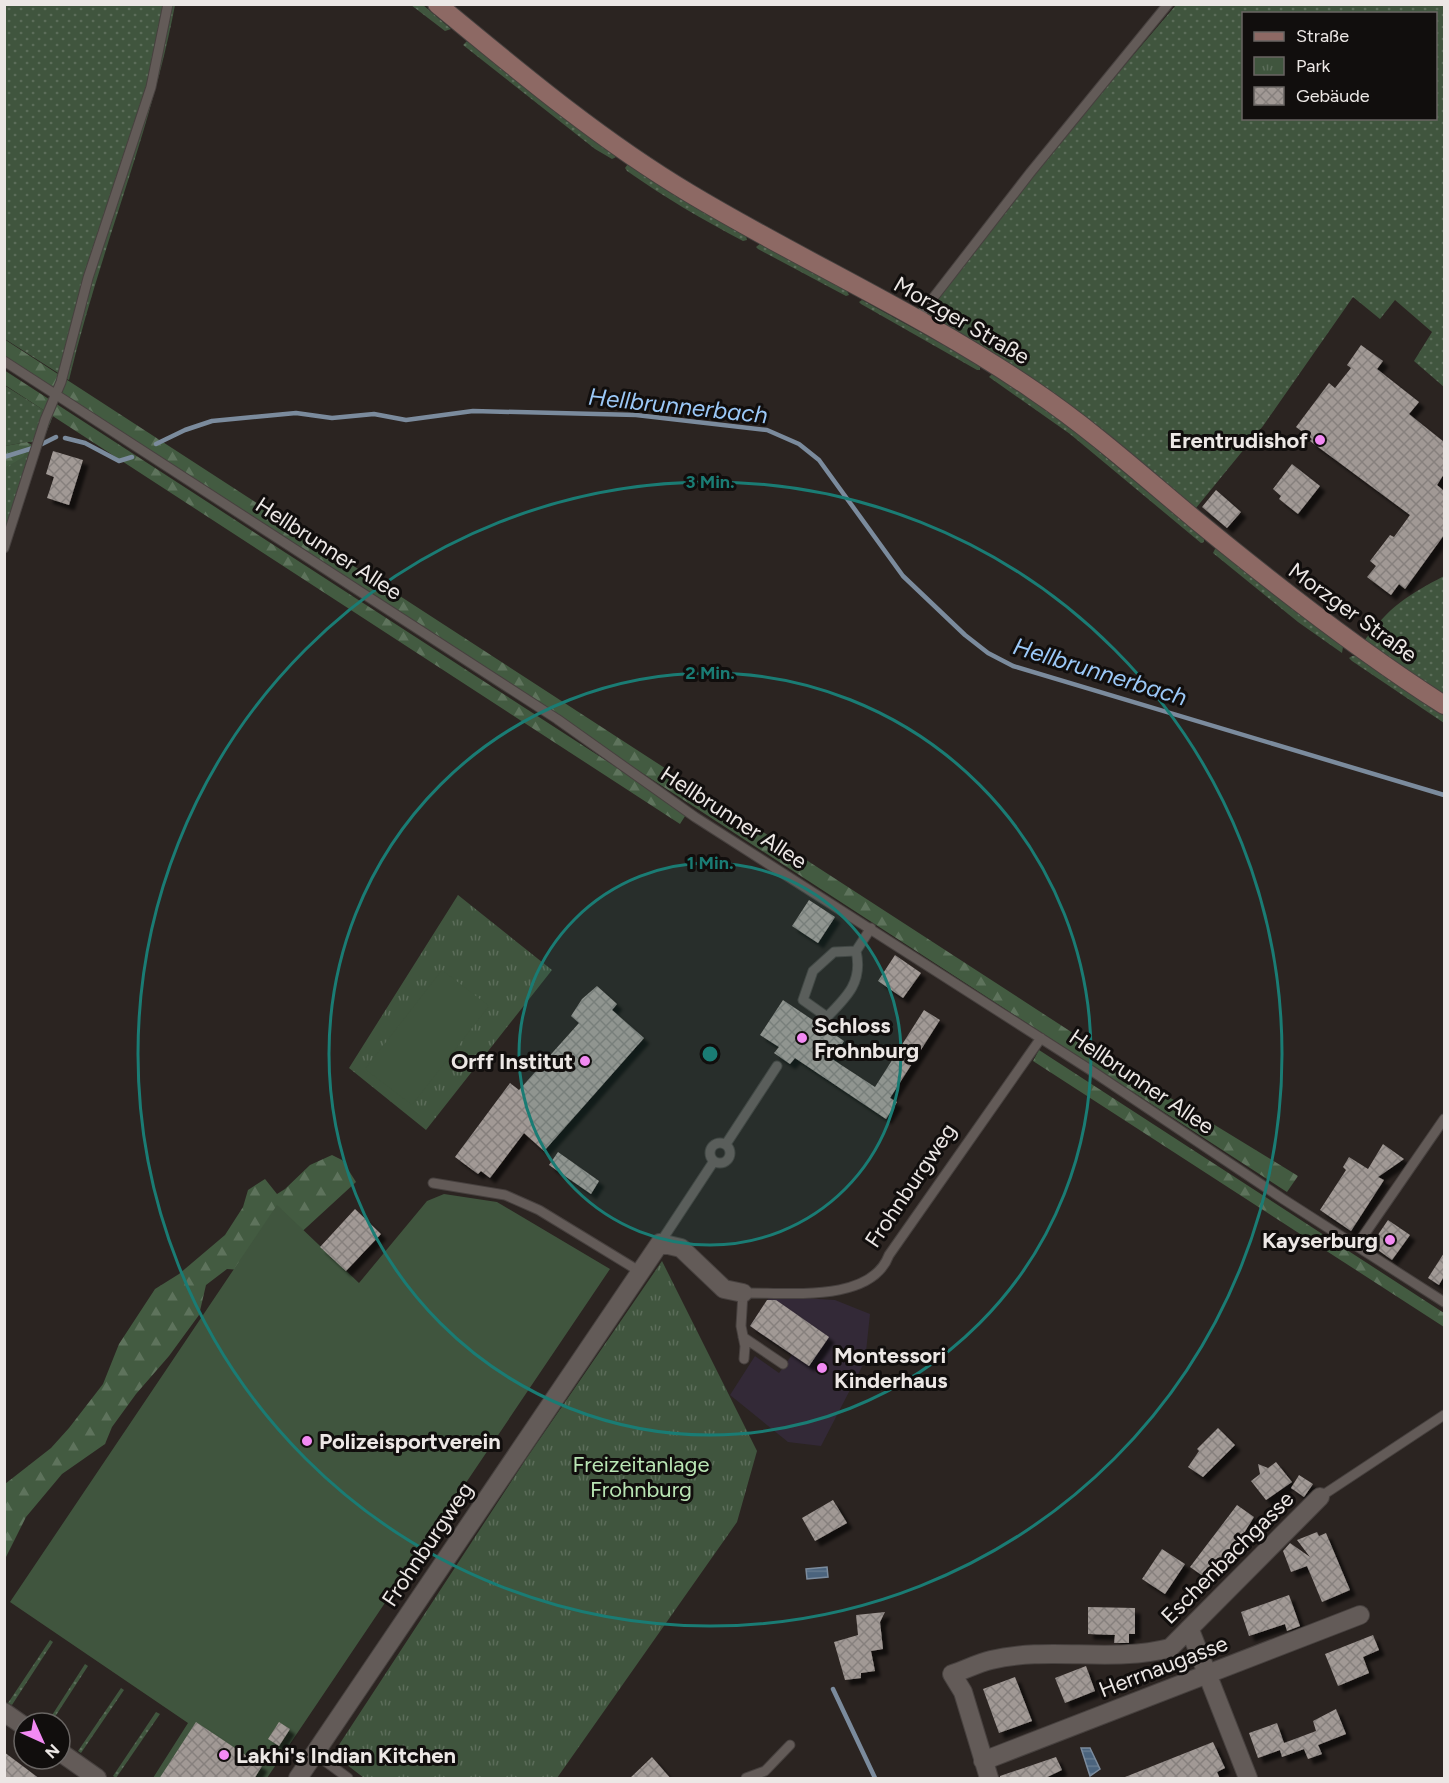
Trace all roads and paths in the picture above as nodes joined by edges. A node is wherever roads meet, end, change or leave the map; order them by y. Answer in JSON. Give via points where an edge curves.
{"nodes":[{"id":1,"x":168,"y":4,"type":"edge"},
{"id":2,"x":437,"y":4,"type":"edge"},
{"id":3,"x":1168,"y":4,"type":"edge"},
{"id":4,"x":916,"y":320,"type":"junction"},
{"id":5,"x":4,"y":361,"type":"edge"},
{"id":6,"x":56,"y":393,"type":"junction"},
{"id":7,"x":4,"y":549,"type":"edge"},
{"id":8,"x":1444,"y":705,"type":"edge"},
{"id":9,"x":871,"y":928,"type":"junction"},
{"id":10,"x":856,"y":951,"type":"junction"},
{"id":11,"x":1041,"y":1038,"type":"junction"},
{"id":12,"x":777,"y":1066,"type":"dead end"},
{"id":13,"x":1444,"y":1119,"type":"edge"},
{"id":14,"x":726,"y":1144,"type":"junction"},
{"id":15,"x":714,"y":1161,"type":"junction"},
{"id":16,"x":434,"y":1183,"type":"dead end"},
{"id":17,"x":660,"y":1243,"type":"junction"},
{"id":18,"x":1357,"y":1245,"type":"junction"},
{"id":19,"x":639,"y":1271,"type":"junction"},
{"id":20,"x":743,"y":1293,"type":"junction"},
{"id":21,"x":1444,"y":1302,"type":"edge"},
{"id":22,"x":742,"y":1336,"type":"junction"},
{"id":23,"x":744,"y":1359,"type":"dead end"},
{"id":24,"x":783,"y":1364,"type":"dead end"},
{"id":25,"x":1444,"y":1415,"type":"edge"},
{"id":26,"x":1320,"y":1497,"type":"joint"},
{"id":27,"x":1360,"y":1615,"type":"dead end"},
{"id":28,"x":1190,"y":1630,"type":"junction"},
{"id":29,"x":1208,"y":1675,"type":"junction"},
{"id":30,"x":790,"y":1745,"type":"dead end"},
{"id":31,"x":314,"y":1753,"type":"junction"},
{"id":32,"x":72,"y":1761,"type":"edge"},
{"id":33,"x":983,"y":1761,"type":"junction"},
{"id":34,"x":97,"y":1779,"type":"edge"},
{"id":35,"x":298,"y":1779,"type":"edge"},
{"id":36,"x":348,"y":1779,"type":"edge"},
{"id":37,"x":746,"y":1779,"type":"edge"},
{"id":38,"x":989,"y":1779,"type":"edge"},
{"id":39,"x":1248,"y":1779,"type":"edge"}],
"edges":[{"from":1,"to":6,"type":"lane","via":[[154,77],[88,278]]},
{"from":2,"to":4,"type":"street","name":"Morzger Straße","via":[[580,119],[653,170],[741,224]]},
{"from":3,"to":4,"type":"lane"},
{"from":4,"to":8,"type":"street","name":"Morzger Straße","via":[[989,361],[1091,432],[1278,586],[1370,656]]},
{"from":5,"to":6,"type":"lane","name":"Hellbrunner Allee"},
{"from":6,"to":7,"type":"lane"},
{"from":6,"to":9,"type":"lane","name":"Hellbrunner Allee","via":[[557,719],[695,818]]},
{"from":9,"to":10,"type":"lane"},
{"from":9,"to":11,"type":"lane","name":"Hellbrunner Allee"},
{"from":10,"to":10,"type":"lane","via":[[834,952],[813,971],[802,1000],[827,1017],[852,987],[860,968]]},
{"from":11,"to":18,"type":"lane","name":"Hellbrunner Allee"},
{"from":11,"to":20,"type":"lane","name":"Frohnburgweg","via":[[884,1268],[859,1285],[838,1291]]},
{"from":12,"to":14,"type":"lane"},
{"from":13,"to":18,"type":"lane"},
{"from":14,"to":15,"type":"lane","via":[[712,1147],[710,1155]]},
{"from":14,"to":15,"type":"lane","via":[[729,1159],[722,1163]]},
{"from":15,"to":17,"type":"lane"},
{"from":16,"to":19,"type":"lane","via":[[514,1199]]},
{"from":17,"to":19,"type":"street","name":"Frohnburgweg"},
{"from":17,"to":20,"type":"street","name":"Frohnburgweg","via":[[681,1248],[724,1289]]},
{"from":18,"to":21,"type":"lane","name":"Hellbrunner Allee"},
{"from":19,"to":31,"type":"street","name":"Frohnburgweg"},
{"from":20,"to":22,"type":"lane"},
{"from":22,"to":23,"type":"lane"},
{"from":22,"to":24,"type":"lane"},
{"from":25,"to":26,"type":"lane","name":"Eschenbachgasse"},
{"from":26,"to":28,"type":"street","name":"Eschenbachgasse"},
{"from":27,"to":29,"type":"street","name":"Herrnaugasse"},
{"from":28,"to":29,"type":"street"},
{"from":28,"to":33,"type":"street","name":"Eschenbachgasse","via":[[1170,1647],[1144,1654],[1019,1656],[991,1660],[952,1674],[963,1692]]},
{"from":29,"to":33,"type":"street","name":"Herrnaugasse"},
{"from":29,"to":39,"type":"street"},
{"from":30,"to":37,"type":"lane","via":[[765,1771]]},
{"from":31,"to":35,"type":"street","name":"Frohnburgweg"},
{"from":31,"to":36,"type":"lane"},
{"from":32,"to":34,"type":"street"},
{"from":33,"to":38,"type":"street","name":"Eschenbachgasse"}]}
